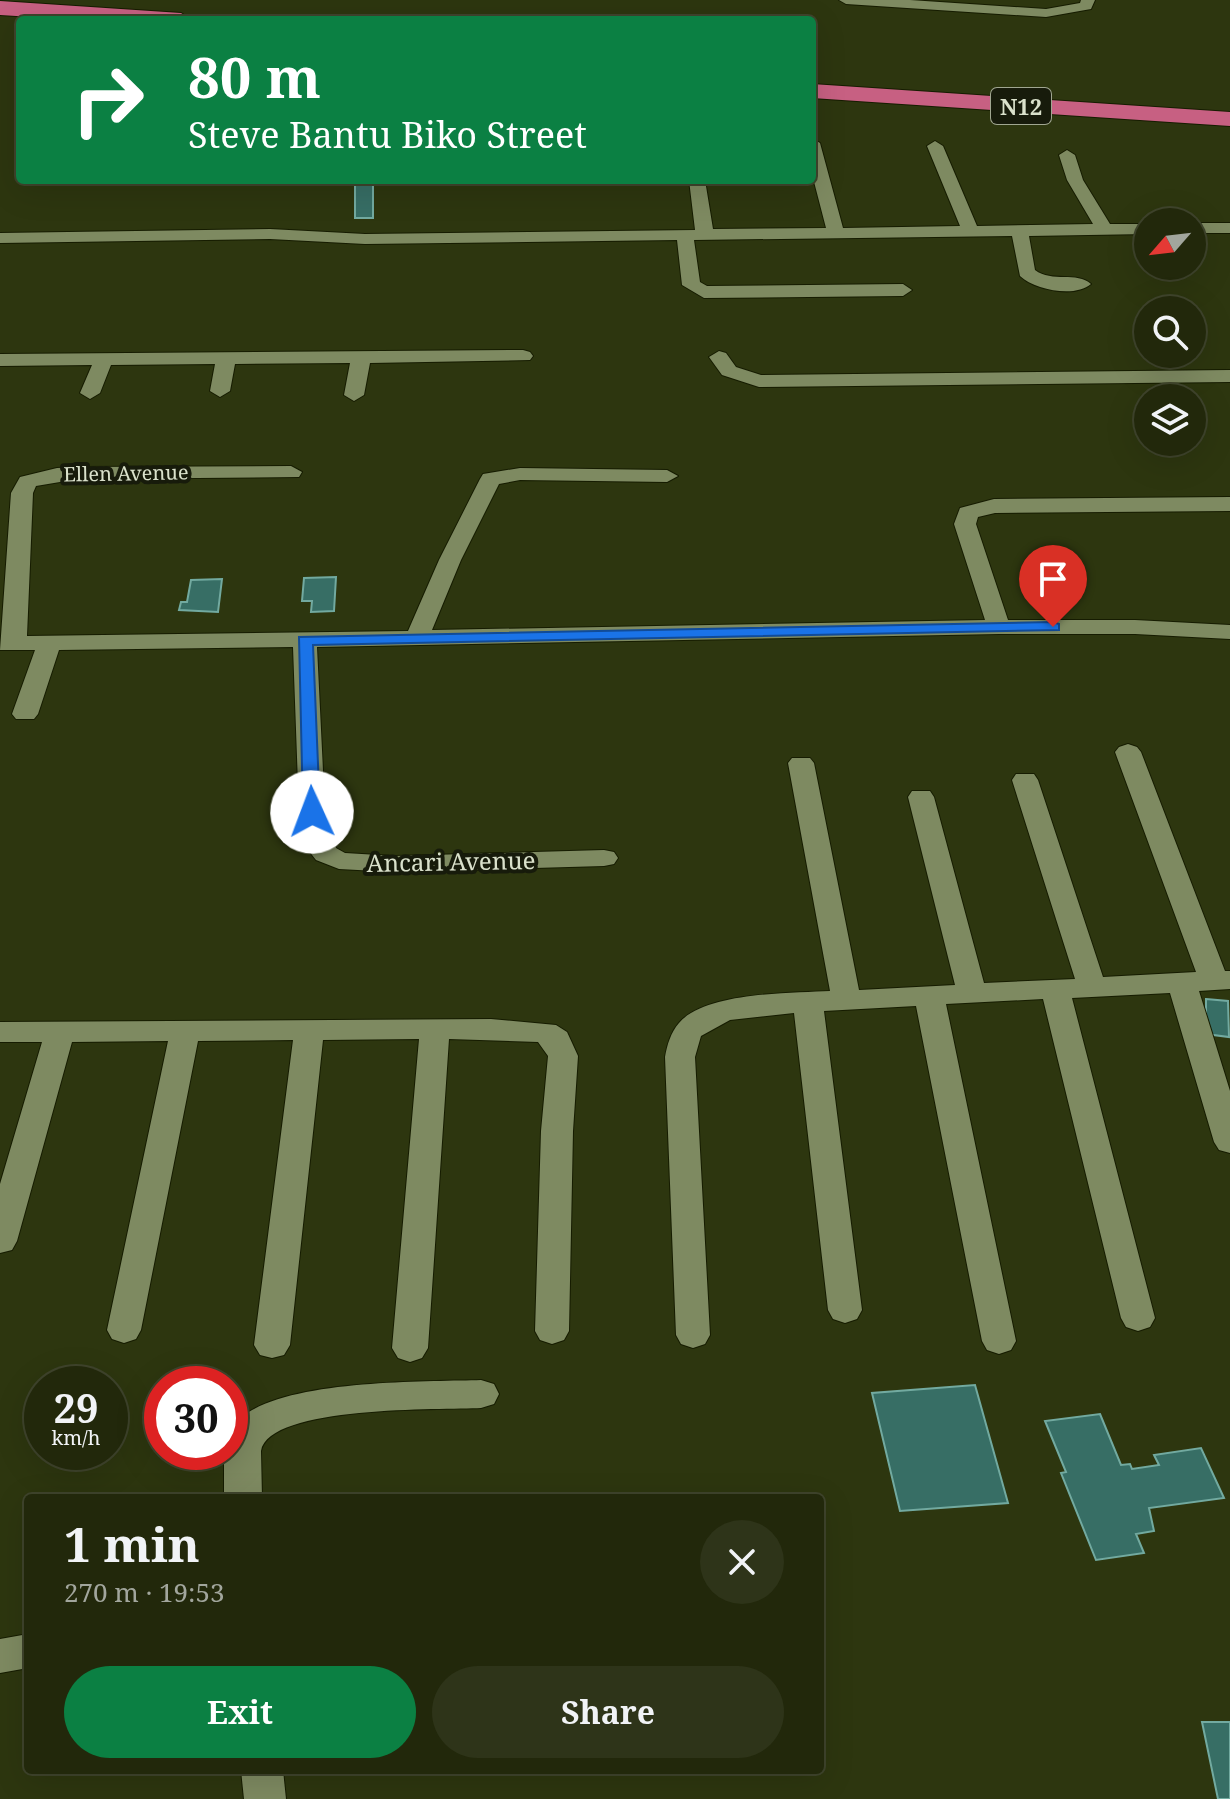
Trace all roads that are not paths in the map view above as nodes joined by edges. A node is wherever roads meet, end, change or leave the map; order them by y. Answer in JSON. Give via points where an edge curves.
{"nodes":[{"id":1,"x":846,"y":0,"type":"edge"},
{"id":2,"x":1088,"y":0,"type":"edge"},
{"id":3,"x":0,"y":8,"type":"edge"},
{"id":4,"x":121,"y":16,"type":"edge"},
{"id":5,"x":816,"y":68,"type":"edge"},
{"id":6,"x":816,"y":91,"type":"edge"},
{"id":7,"x":1230,"y":96,"type":"edge"},
{"id":8,"x":1230,"y":119,"type":"edge"},
{"id":9,"x":935,"y":146,"type":"dead end"},
{"id":10,"x":1067,"y":155,"type":"dead end"},
{"id":11,"x":816,"y":158,"type":"edge"},
{"id":12,"x":698,"y":184,"type":"edge"},
{"id":13,"x":1206,"y":228,"type":"edge"},
{"id":14,"x":1230,"y":228,"type":"edge"},
{"id":15,"x":1104,"y":229,"type":"junction"},
{"id":16,"x":1134,"y":229,"type":"edge"},
{"id":17,"x":1020,"y":231,"type":"junction"},
{"id":18,"x":971,"y":232,"type":"junction"},
{"id":19,"x":836,"y":233,"type":"junction"},
{"id":20,"x":685,"y":235,"type":"junction"},
{"id":21,"x":705,"y":235,"type":"junction"},
{"id":22,"x":0,"y":238,"type":"edge"},
{"id":23,"x":1082,"y":284,"type":"dead end"},
{"id":24,"x":903,"y":290,"type":"dead end"},
{"id":25,"x":485,"y":356,"type":"junction"},
{"id":26,"x":523,"y":356,"type":"dead end"},
{"id":27,"x":361,"y":357,"type":"junction"},
{"id":28,"x":719,"y":357,"type":"dead end"},
{"id":29,"x":226,"y":358,"type":"junction"},
{"id":30,"x":104,"y":359,"type":"junction"},
{"id":31,"x":0,"y":360,"type":"edge"},
{"id":32,"x":1230,"y":376,"type":"edge"},
{"id":33,"x":491,"y":383,"type":"dead end"},
{"id":34,"x":220,"y":391,"type":"dead end"},
{"id":35,"x":90,"y":393,"type":"dead end"},
{"id":36,"x":354,"y":395,"type":"dead end"},
{"id":37,"x":291,"y":472,"type":"dead end"},
{"id":38,"x":667,"y":476,"type":"dead end"},
{"id":39,"x":1230,"y":504,"type":"edge"},
{"id":40,"x":999,"y":627,"type":"junction"},
{"id":41,"x":1230,"y":632,"type":"edge"},
{"id":42,"x":417,"y":638,"type":"junction"},
{"id":43,"x":305,"y":640,"type":"junction"},
{"id":44,"x":8,"y":643,"type":"edge"},
{"id":45,"x":49,"y":643,"type":"junction"},
{"id":46,"x":25,"y":714,"type":"dead end"},
{"id":47,"x":1128,"y":752,"type":"dead end"},
{"id":48,"x":801,"y":763,"type":"dead end"},
{"id":49,"x":1025,"y":780,"type":"dead end"},
{"id":50,"x":921,"y":797,"type":"dead end"},
{"id":51,"x":604,"y":858,"type":"dead end"},
{"id":52,"x":1222,"y":981,"type":"edge"},
{"id":53,"x":1182,"y":983,"type":"junction"},
{"id":54,"x":1092,"y":987,"type":"junction"},
{"id":55,"x":1055,"y":989,"type":"junction"},
{"id":56,"x":972,"y":994,"type":"junction"},
{"id":57,"x":929,"y":996,"type":"junction"},
{"id":58,"x":846,"y":1000,"type":"junction"},
{"id":59,"x":808,"y":1002,"type":"junction"},
{"id":60,"x":435,"y":1029,"type":"junction"},
{"id":61,"x":309,"y":1030,"type":"junction"},
{"id":62,"x":185,"y":1031,"type":"junction"},
{"id":63,"x":0,"y":1032,"type":"edge"},
{"id":64,"x":60,"y":1032,"type":"junction"},
{"id":65,"x":1229,"y":1137,"type":"edge"},
{"id":66,"x":0,"y":1241,"type":"edge"},
{"id":67,"x":845,"y":1310,"type":"dead end"},
{"id":68,"x":1138,"y":1318,"type":"dead end"},
{"id":69,"x":124,"y":1330,"type":"dead end"},
{"id":70,"x":552,"y":1331,"type":"dead end"},
{"id":71,"x":693,"y":1335,"type":"dead end"},
{"id":72,"x":999,"y":1341,"type":"dead end"},
{"id":73,"x":272,"y":1345,"type":"dead end"},
{"id":74,"x":410,"y":1348,"type":"dead end"},
{"id":75,"x":481,"y":1394,"type":"dead end"},
{"id":76,"x":243,"y":1494,"type":"edge"},
{"id":77,"x":24,"y":1652,"type":"edge"},
{"id":78,"x":0,"y":1656,"type":"edge"},
{"id":79,"x":262,"y":1774,"type":"edge"},
{"id":80,"x":265,"y":1799,"type":"edge"}],
"edges":[{"from":1,"to":2,"type":"street","via":[[1046,13],[1078,9]]},
{"from":3,"to":4,"type":"highway"},
{"from":5,"to":7,"type":"highway","number":"N12"},
{"from":6,"to":8,"type":"highway","number":"N12"},
{"from":9,"to":18,"type":"street"},
{"from":10,"to":15,"type":"street","via":[[1075,180]]},
{"from":11,"to":19,"type":"street"},
{"from":12,"to":21,"type":"street"},
{"from":13,"to":14,"type":"street"},
{"from":15,"to":16,"type":"street"},
{"from":15,"to":17,"type":"street"},
{"from":17,"to":18,"type":"street"},
{"from":17,"to":23,"type":"street","via":[[1030,277],[1044,283]]},
{"from":18,"to":19,"type":"street"},
{"from":19,"to":21,"type":"street"},
{"from":20,"to":21,"type":"street"},
{"from":20,"to":22,"type":"street"},
{"from":20,"to":24,"type":"street","via":[[691,285],[704,292]]},
{"from":25,"to":26,"type":"street"},
{"from":25,"to":27,"type":"street"},
{"from":25,"to":33,"type":"street"},
{"from":27,"to":29,"type":"street","via":[[297,365]]},
{"from":27,"to":36,"type":"street"},
{"from":28,"to":32,"type":"street","via":[[729,371],[759,381]]},
{"from":29,"to":30,"type":"street"},
{"from":29,"to":34,"type":"street"},
{"from":30,"to":31,"type":"street"},
{"from":30,"to":35,"type":"street"},
{"from":37,"to":44,"type":"street","name":"Ellen Avenue","via":[[78,473],[28,482],[22,493]]},
{"from":38,"to":42,"type":"street","via":[[520,474],[491,479]]},
{"from":39,"to":40,"type":"street","via":[[994,506],[968,513],[965,524]]},
{"from":40,"to":41,"type":"street"},
{"from":40,"to":42,"type":"street"},
{"from":42,"to":43,"type":"street"},
{"from":43,"to":45,"type":"street"},
{"from":43,"to":51,"type":"street","name":"Ancari Avenue","via":[[312,812],[319,846],[326,854],[339,861],[395,864]]},
{"from":44,"to":45,"type":"street"},
{"from":45,"to":46,"type":"street"},
{"from":47,"to":52,"type":"street"},
{"from":48,"to":58,"type":"street"},
{"from":49,"to":54,"type":"street"},
{"from":50,"to":56,"type":"street"},
{"from":52,"to":53,"type":"street"},
{"from":53,"to":54,"type":"street"},
{"from":53,"to":65,"type":"street"},
{"from":54,"to":55,"type":"street"},
{"from":55,"to":56,"type":"street"},
{"from":55,"to":68,"type":"street"},
{"from":56,"to":57,"type":"street"},
{"from":57,"to":58,"type":"street"},
{"from":57,"to":72,"type":"street"},
{"from":58,"to":59,"type":"street"},
{"from":59,"to":67,"type":"street"},
{"from":59,"to":71,"type":"street","via":[[702,1019],[683,1042]]},
{"from":60,"to":61,"type":"street"},
{"from":60,"to":70,"type":"street","via":[[537,1031],[556,1039],[560,1047]]},
{"from":60,"to":74,"type":"street"},
{"from":61,"to":62,"type":"street"},
{"from":61,"to":73,"type":"street"},
{"from":62,"to":64,"type":"street"},
{"from":62,"to":69,"type":"street"},
{"from":63,"to":64,"type":"street"},
{"from":64,"to":66,"type":"street"},
{"from":75,"to":76,"type":"street","via":[[319,1402],[282,1410],[258,1422],[246,1437]]},
{"from":77,"to":78,"type":"street"},
{"from":79,"to":80,"type":"street"}]}
